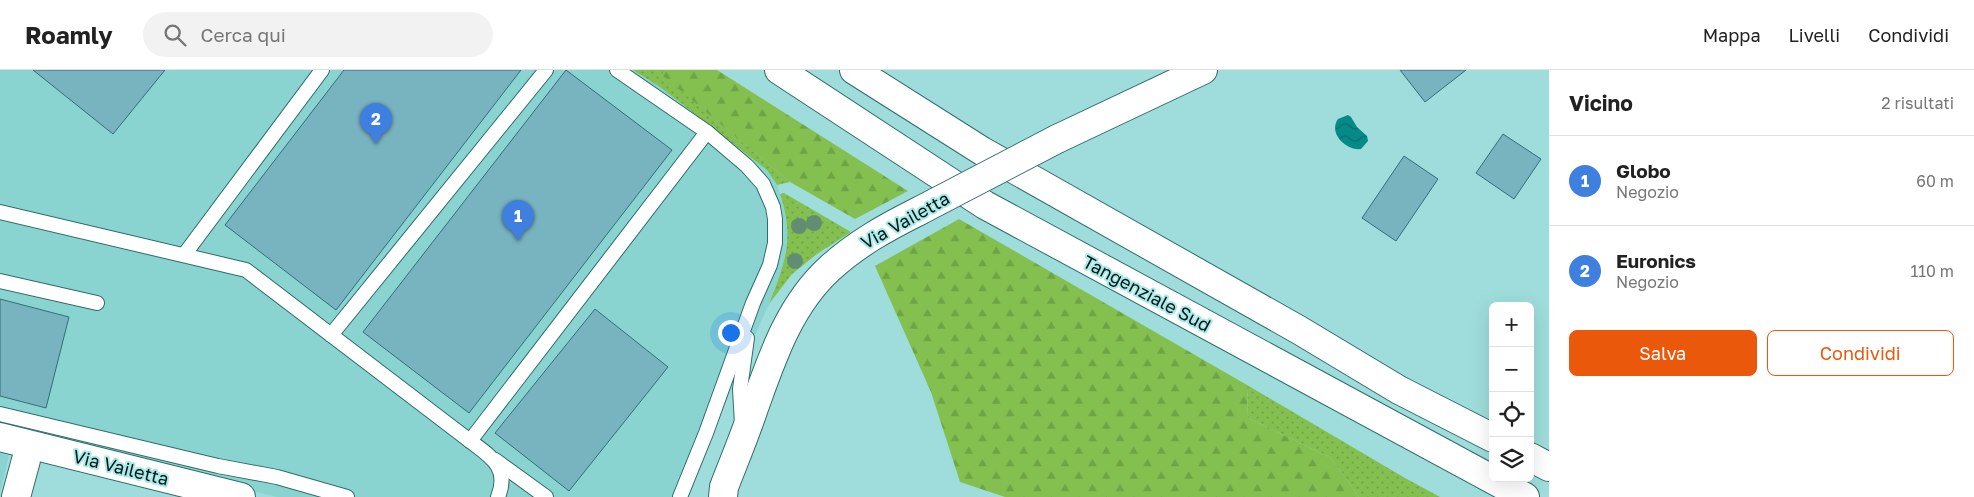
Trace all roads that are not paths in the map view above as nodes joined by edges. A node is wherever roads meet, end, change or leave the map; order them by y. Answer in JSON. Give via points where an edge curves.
{"nodes":[{"id":1,"x":322,"y":70,"type":"edge"},
{"id":2,"x":546,"y":70,"type":"edge"},
{"id":3,"x":617,"y":70,"type":"edge"},
{"id":4,"x":778,"y":70,"type":"edge"},
{"id":5,"x":854,"y":70,"type":"edge"},
{"id":6,"x":1203,"y":70,"type":"edge"},
{"id":7,"x":707,"y":132,"type":"junction"},
{"id":8,"x":0,"y":212,"type":"edge"},
{"id":9,"x":184,"y":255,"type":"junction"},
{"id":10,"x":0,"y":281,"type":"edge"},
{"id":11,"x":97,"y":303,"type":"dead end"},
{"id":12,"x":753,"y":303,"type":"junction"},
{"id":13,"x":331,"y":336,"type":"junction"},
{"id":14,"x":0,"y":414,"type":"edge"},
{"id":15,"x":0,"y":420,"type":"edge"},
{"id":16,"x":56,"y":428,"type":"junction"},
{"id":17,"x":745,"y":434,"type":"junction"},
{"id":18,"x":0,"y":437,"type":"edge"},
{"id":19,"x":1491,"y":437,"type":"edge"},
{"id":20,"x":470,"y":441,"type":"junction"},
{"id":21,"x":0,"y":454,"type":"edge"},
{"id":22,"x":1534,"y":459,"type":"edge"},
{"id":23,"x":26,"y":460,"type":"junction"},
{"id":24,"x":495,"y":460,"type":"junction"},
{"id":25,"x":1549,"y":467,"type":"edge"},
{"id":26,"x":277,"y":477,"type":"junction"},
{"id":27,"x":722,"y":494,"type":"edge"},
{"id":28,"x":16,"y":497,"type":"edge"},
{"id":29,"x":172,"y":497,"type":"edge"},
{"id":30,"x":241,"y":497,"type":"edge"},
{"id":31,"x":325,"y":497,"type":"edge"},
{"id":32,"x":348,"y":497,"type":"edge"},
{"id":33,"x":498,"y":497,"type":"edge"},
{"id":34,"x":546,"y":497,"type":"edge"},
{"id":35,"x":680,"y":497,"type":"edge"},
{"id":36,"x":1525,"y":497,"type":"edge"}],
"edges":[{"from":1,"to":9,"type":"lane"},
{"from":2,"to":13,"type":"lane"},
{"from":3,"to":7,"type":"lane"},
{"from":4,"to":36,"type":"main road","name":"Tangenziale Sud","via":[[985,205]]},
{"from":5,"to":19,"type":"main road","via":[[982,151],[1399,390]]},
{"from":6,"to":17,"type":"main road","name":"Via Vailetta","bridge":true,"via":[[919,211],[850,252],[812,287],[784,330]]},
{"from":7,"to":12,"type":"lane","via":[[756,175],[772,207],[773,255]]},
{"from":7,"to":20,"type":"lane"},
{"from":8,"to":9,"type":"lane"},
{"from":9,"to":13,"type":"lane","via":[[246,270]]},
{"from":10,"to":11,"type":"lane"},
{"from":12,"to":17,"type":"lane","via":[[740,389],[740,413]]},
{"from":12,"to":35,"type":"lane"},
{"from":13,"to":20,"type":"lane"},
{"from":14,"to":16,"type":"lane"},
{"from":15,"to":16,"type":"lane"},
{"from":16,"to":26,"type":"lane"},
{"from":17,"to":27,"type":"main road","name":"Via Vailetta"},
{"from":18,"to":30,"type":"main road","name":"Via Vailetta"},
{"from":20,"to":24,"type":"lane"},
{"from":21,"to":23,"type":"main road","name":"Via Vailetta"},
{"from":22,"to":25,"type":"main road"},
{"from":23,"to":28,"type":"main road"},
{"from":23,"to":29,"type":"main road","name":"Via Vailetta"},
{"from":24,"to":33,"type":"lane","via":[[501,483]]},
{"from":24,"to":34,"type":"lane"},
{"from":26,"to":31,"type":"lane"},
{"from":26,"to":32,"type":"lane"}]}
